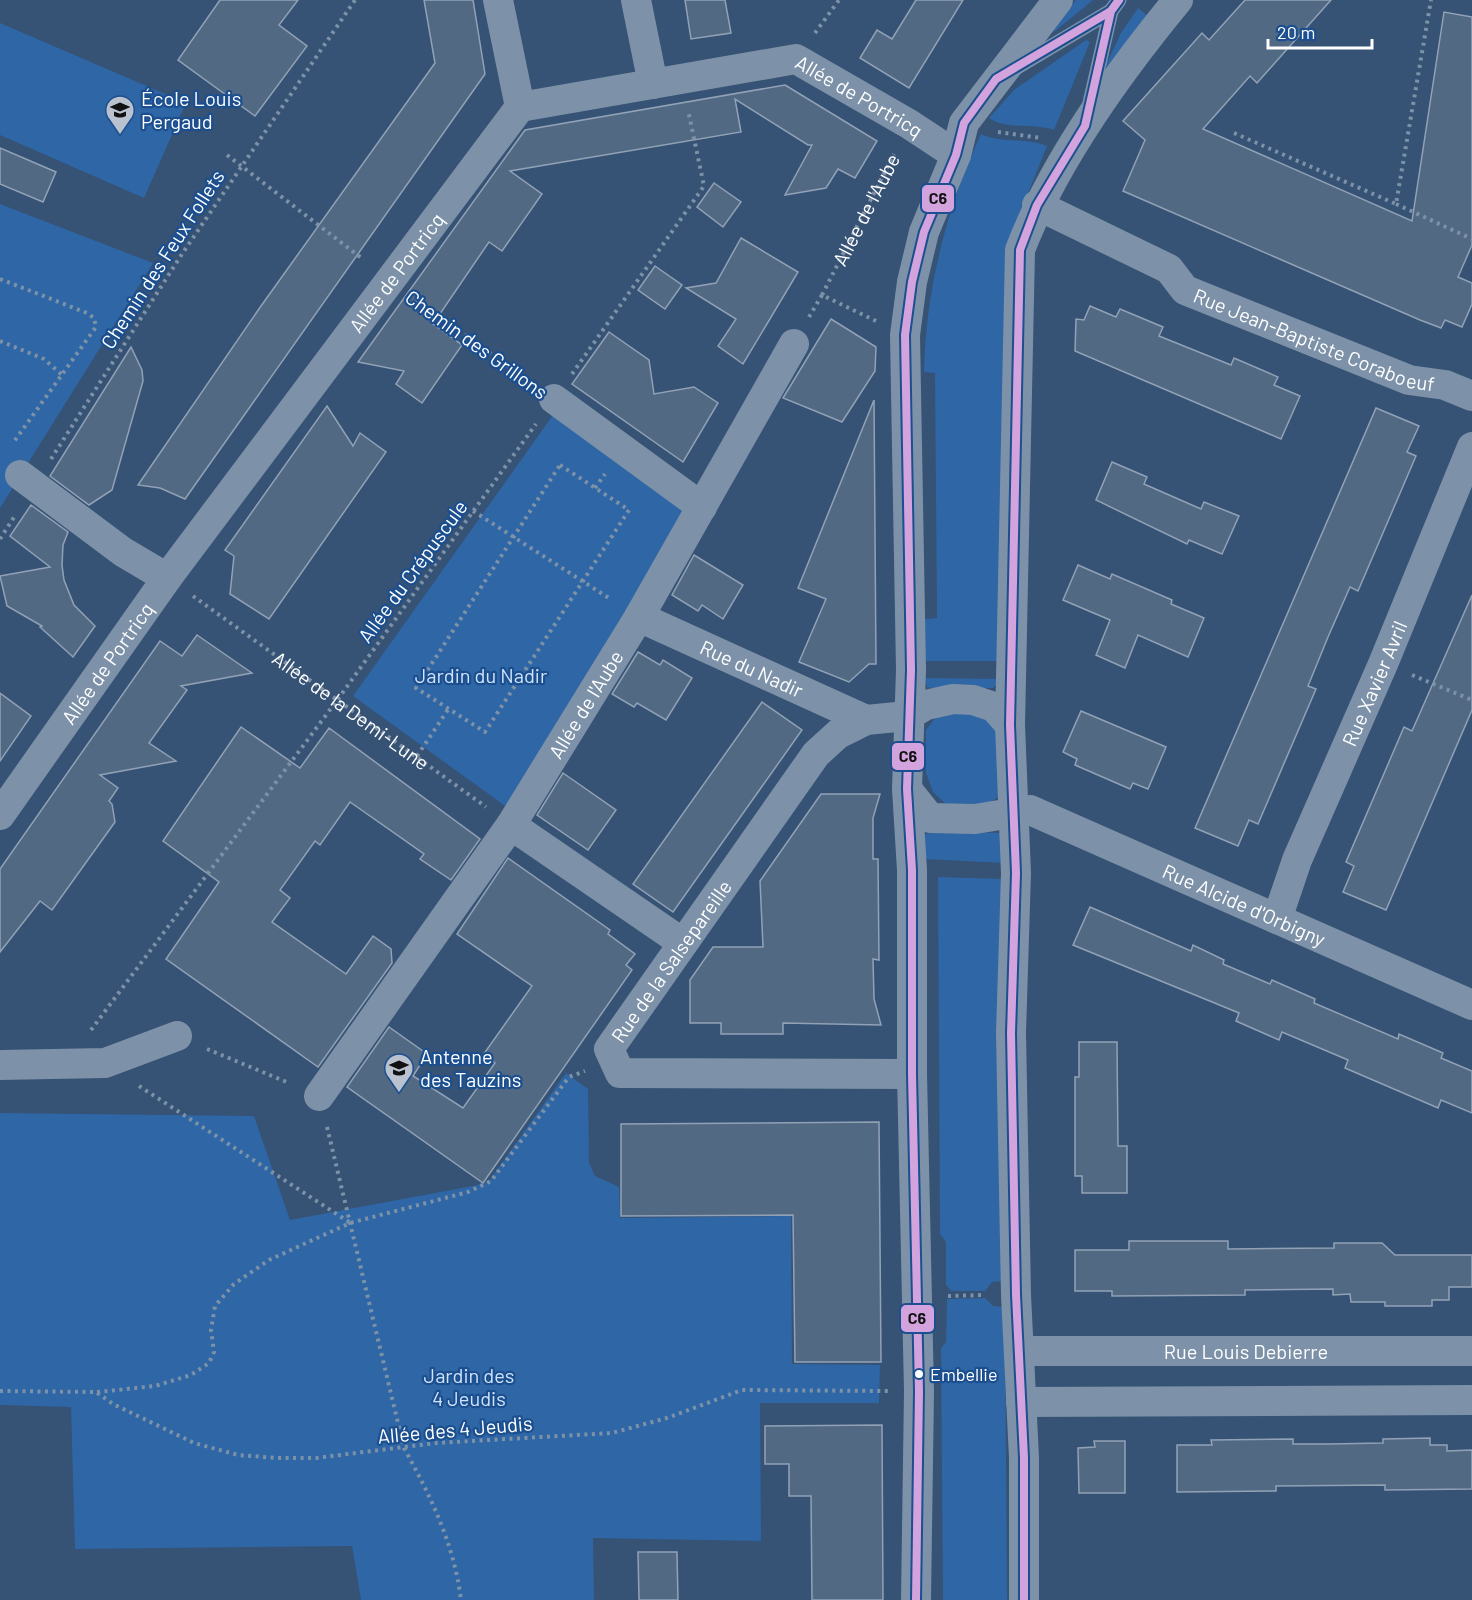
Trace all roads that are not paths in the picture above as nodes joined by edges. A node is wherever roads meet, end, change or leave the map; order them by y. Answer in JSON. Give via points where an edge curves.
{"nodes":[{"id":1,"x":498,"y":0,"type":"edge"},
{"id":2,"x":636,"y":0,"type":"edge"},
{"id":3,"x":1058,"y":0,"type":"edge"},
{"id":4,"x":1178,"y":0,"type":"edge"},
{"id":5,"x":1115,"y":5,"type":"edge"},
{"id":6,"x":996,"y":79,"type":"junction"},
{"id":7,"x":653,"y":84,"type":"junction"},
{"id":8,"x":520,"y":107,"type":"junction"},
{"id":9,"x":1079,"y":137,"type":"junction"},
{"id":10,"x":956,"y":155,"type":"junction"},
{"id":11,"x":1037,"y":206,"type":"junction"},
{"id":12,"x":794,"y":344,"type":"road end"},
{"id":13,"x":1472,"y":396,"type":"edge"},
{"id":14,"x":554,"y":399,"type":"road end"},
{"id":15,"x":1472,"y":447,"type":"edge"},
{"id":16,"x":20,"y":470,"type":"road end"},
{"id":17,"x":702,"y":507,"type":"junction"},
{"id":18,"x":167,"y":578,"type":"junction"},
{"id":19,"x":639,"y":617,"type":"junction"},
{"id":20,"x":907,"y":716,"type":"junction"},
{"id":21,"x":866,"y":720,"type":"junction"},
{"id":22,"x":1010,"y":725,"type":"junction"},
{"id":23,"x":907,"y":789,"type":"junction"},
{"id":24,"x":1015,"y":813,"type":"junction"},
{"id":25,"x":0,"y":815,"type":"edge"},
{"id":26,"x":511,"y":825,"type":"junction"},
{"id":27,"x":1277,"y":919,"type":"junction"},
{"id":28,"x":683,"y":943,"type":"junction"},
{"id":29,"x":1472,"y":1005,"type":"edge"},
{"id":30,"x":177,"y":1036,"type":"road end"},
{"id":31,"x":0,"y":1065,"type":"edge"},
{"id":32,"x":912,"y":1074,"type":"junction"},
{"id":33,"x":319,"y":1096,"type":"road end"},
{"id":34,"x":1020,"y":1351,"type":"junction"},
{"id":35,"x":1472,"y":1352,"type":"edge"},
{"id":36,"x":1472,"y":1400,"type":"edge"},
{"id":37,"x":1021,"y":1402,"type":"junction"},
{"id":38,"x":916,"y":1600,"type":"edge"},
{"id":39,"x":1024,"y":1600,"type":"edge"}],
"edges":[{"from":1,"to":8,"type":"street"},
{"from":2,"to":7,"type":"street"},
{"from":3,"to":6,"type":"street"},
{"from":4,"to":9,"type":"street"},
{"from":5,"to":6,"type":"lane"},
{"from":5,"to":9,"type":"lane"},
{"from":6,"to":10,"type":"street","via":[[964,123]]},
{"from":7,"to":8,"type":"street","name":"Allée de Portricq"},
{"from":7,"to":10,"type":"street","name":"Allée de Portricq","via":[[796,59]]},
{"from":8,"to":18,"type":"street","name":"Allée de Portricq"},
{"from":9,"to":11,"type":"street"},
{"from":10,"to":20,"type":"street","via":[[924,232],[905,335],[910,670]]},
{"from":11,"to":13,"type":"street","name":"Rue Jean-Baptiste Coraboeuf","via":[[1169,269],[1185,290],[1409,380],[1445,385]]},
{"from":11,"to":22,"type":"street","via":[[1020,250]]},
{"from":12,"to":17,"type":"street","name":"Allée de l'Aube"},
{"from":14,"to":17,"type":"street","name":"Chemin des Grillons"},
{"from":15,"to":27,"type":"street","name":"Rue Xavier Avril","via":[[1297,860]]},
{"from":16,"to":18,"type":"street","via":[[123,552]]},
{"from":17,"to":19,"type":"street","name":"Allée de l'Aube"},
{"from":18,"to":25,"type":"street","name":"Allée de Portricq"},
{"from":19,"to":21,"type":"street","name":"Rue du Nadir"},
{"from":19,"to":26,"type":"street","name":"Allée de l'Aube"},
{"from":20,"to":21,"type":"street","name":"Rue de la Salsepareille"},
{"from":20,"to":22,"type":"street","via":[[926,705],[953,699],[973,700],[994,707]]},
{"from":20,"to":23,"type":"street"},
{"from":21,"to":28,"type":"street","name":"Rue de la Salsepareille","via":[[838,734],[816,754]]},
{"from":22,"to":24,"type":"street"},
{"from":23,"to":24,"type":"street","via":[[930,818],[975,819]]},
{"from":23,"to":32,"type":"street","via":[[912,870]]},
{"from":24,"to":27,"type":"street","name":"Rue Alcide d'Orbigny","via":[[1030,810]]},
{"from":24,"to":34,"type":"street","via":[[1011,1033]]},
{"from":26,"to":28,"type":"street"},
{"from":26,"to":33,"type":"street","name":"Allée de l'Aube"},
{"from":27,"to":29,"type":"street","name":"Rue Alcide d'Orbigny"},
{"from":28,"to":32,"type":"street","name":"Rue de la Salsepareille","via":[[609,1048],[620,1073]]},
{"from":30,"to":31,"type":"street","via":[[96,1063]]},
{"from":32,"to":38,"type":"street","via":[[919,1391]]},
{"from":34,"to":35,"type":"street","name":"Rue Louis Debierre"},
{"from":34,"to":37,"type":"street"},
{"from":36,"to":37,"type":"street"},
{"from":37,"to":39,"type":"street"}]}
